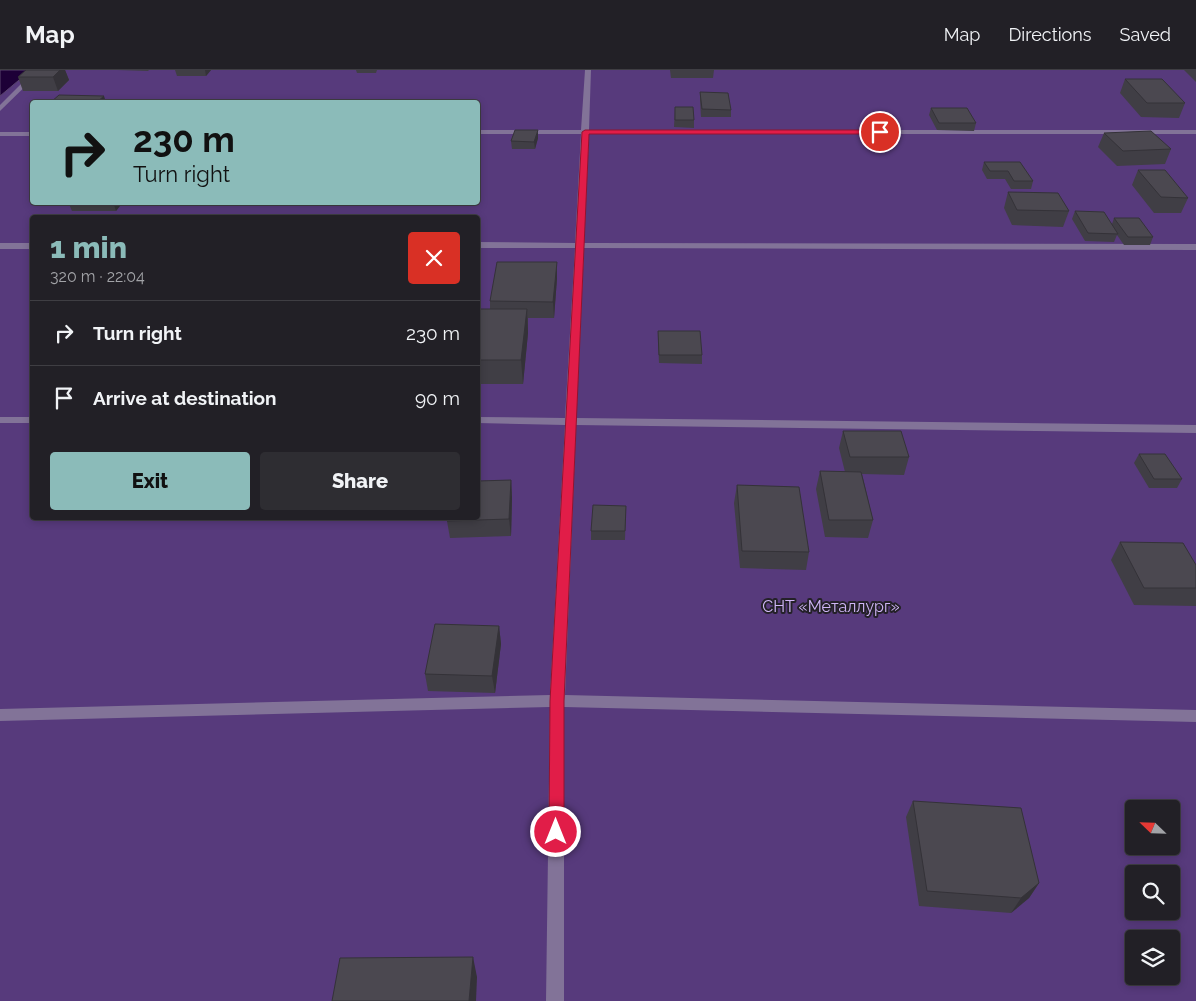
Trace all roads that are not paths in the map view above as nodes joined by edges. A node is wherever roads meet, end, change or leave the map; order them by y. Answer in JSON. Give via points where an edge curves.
{"nodes":[{"id":1,"x":38,"y":70,"type":"edge"},
{"id":2,"x":588,"y":70,"type":"edge"},
{"id":3,"x":0,"y":109,"type":"edge"},
{"id":4,"x":480,"y":132,"type":"edge"},
{"id":5,"x":585,"y":132,"type":"junction"},
{"id":6,"x":1196,"y":132,"type":"edge"},
{"id":7,"x":0,"y":134,"type":"edge"},
{"id":8,"x":30,"y":134,"type":"edge"},
{"id":9,"x":480,"y":245,"type":"edge"},
{"id":10,"x":0,"y":246,"type":"edge"},
{"id":11,"x":30,"y":246,"type":"edge"},
{"id":12,"x":579,"y":246,"type":"junction"},
{"id":13,"x":1196,"y":247,"type":"edge"},
{"id":14,"x":0,"y":420,"type":"edge"},
{"id":15,"x":30,"y":420,"type":"edge"},
{"id":16,"x":480,"y":420,"type":"edge"},
{"id":17,"x":571,"y":420,"type":"junction"},
{"id":18,"x":1196,"y":429,"type":"edge"},
{"id":19,"x":557,"y":701,"type":"junction"},
{"id":20,"x":0,"y":714,"type":"edge"},
{"id":21,"x":1196,"y":716,"type":"edge"},
{"id":22,"x":555,"y":1001,"type":"edge"}],
"edges":[{"from":1,"to":3,"type":"street"},
{"from":2,"to":5,"type":"street"},
{"from":4,"to":5,"type":"street"},
{"from":5,"to":6,"type":"street"},
{"from":5,"to":12,"type":"street"},
{"from":7,"to":8,"type":"street"},
{"from":9,"to":12,"type":"street"},
{"from":10,"to":11,"type":"street"},
{"from":12,"to":13,"type":"street"},
{"from":12,"to":17,"type":"street"},
{"from":14,"to":15,"type":"street"},
{"from":16,"to":17,"type":"street"},
{"from":17,"to":18,"type":"street"},
{"from":17,"to":19,"type":"street"},
{"from":19,"to":20,"type":"street"},
{"from":19,"to":21,"type":"street"},
{"from":19,"to":22,"type":"street"}]}
